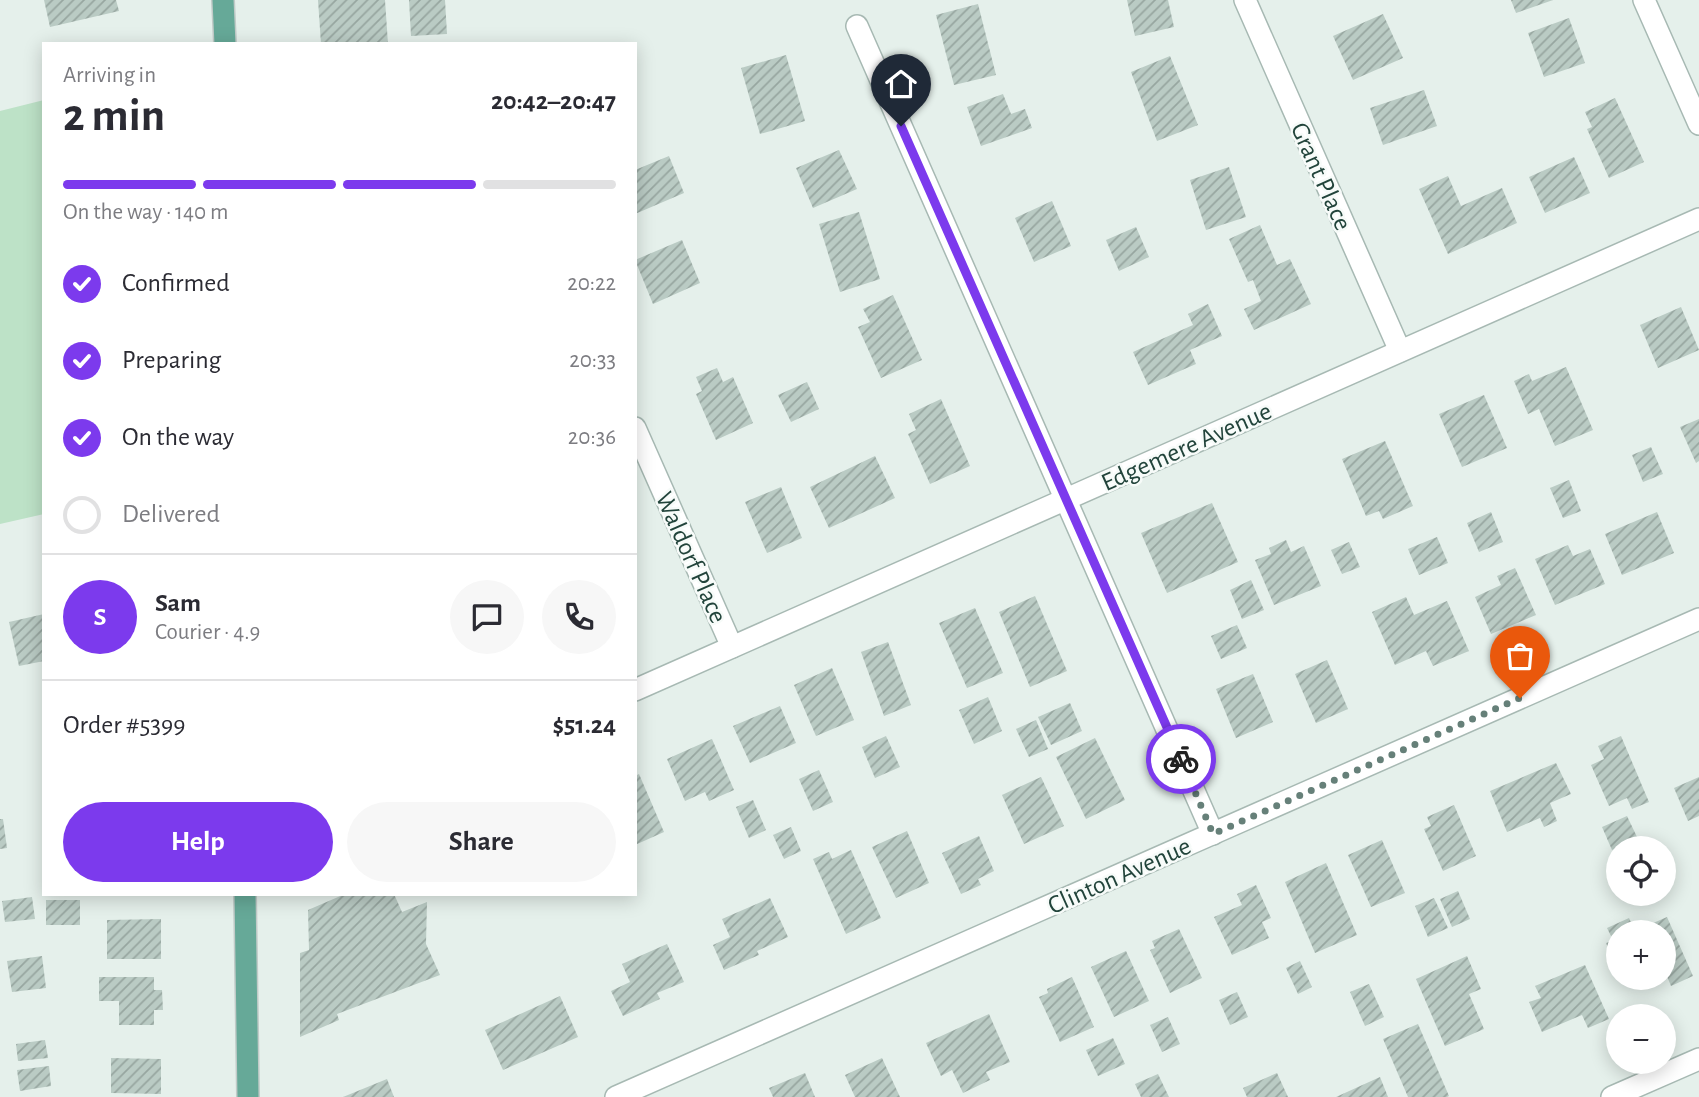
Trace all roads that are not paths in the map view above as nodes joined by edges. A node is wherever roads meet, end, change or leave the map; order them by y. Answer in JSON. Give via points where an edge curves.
{"nodes":[{"id":1,"x":223,"y":0,"type":"edge"},
{"id":2,"x":1245,"y":0,"type":"edge"},
{"id":3,"x":1644,"y":0,"type":"edge"},
{"id":4,"x":857,"y":26,"type":"dead end"},
{"id":5,"x":225,"y":42,"type":"edge"},
{"id":6,"x":1699,"y":124,"type":"edge"},
{"id":7,"x":1699,"y":219,"type":"edge"},
{"id":8,"x":1400,"y":351,"type":"junction"},
{"id":9,"x":637,"y":433,"type":"edge"},
{"id":10,"x":1066,"y":499,"type":"junction"},
{"id":11,"x":1699,"y":619,"type":"edge"},
{"id":12,"x":732,"y":647,"type":"junction"},
{"id":13,"x":637,"y":689,"type":"edge"},
{"id":14,"x":1213,"y":834,"type":"junction"},
{"id":15,"x":245,"y":896,"type":"edge"},
{"id":16,"x":1699,"y":1059,"type":"edge"},
{"id":17,"x":248,"y":1097,"type":"edge"},
{"id":18,"x":616,"y":1097,"type":"edge"},
{"id":19,"x":1612,"y":1097,"type":"edge"}],
"edges":[{"from":1,"to":5,"type":"main road"},
{"from":2,"to":8,"type":"street","name":"Grant Place"},
{"from":3,"to":6,"type":"street"},
{"from":4,"to":10,"type":"street"},
{"from":7,"to":8,"type":"street","name":"Edgemere Avenue"},
{"from":8,"to":10,"type":"street","name":"Edgemere Avenue"},
{"from":9,"to":12,"type":"street","name":"Waldorf Place"},
{"from":10,"to":12,"type":"street","name":"Edgemere Avenue"},
{"from":10,"to":14,"type":"street"},
{"from":11,"to":14,"type":"street","name":"Clinton Avenue"},
{"from":12,"to":13,"type":"street","name":"Edgemere Avenue"},
{"from":14,"to":18,"type":"street","name":"Clinton Avenue"},
{"from":15,"to":17,"type":"main road"},
{"from":16,"to":19,"type":"street"}]}
